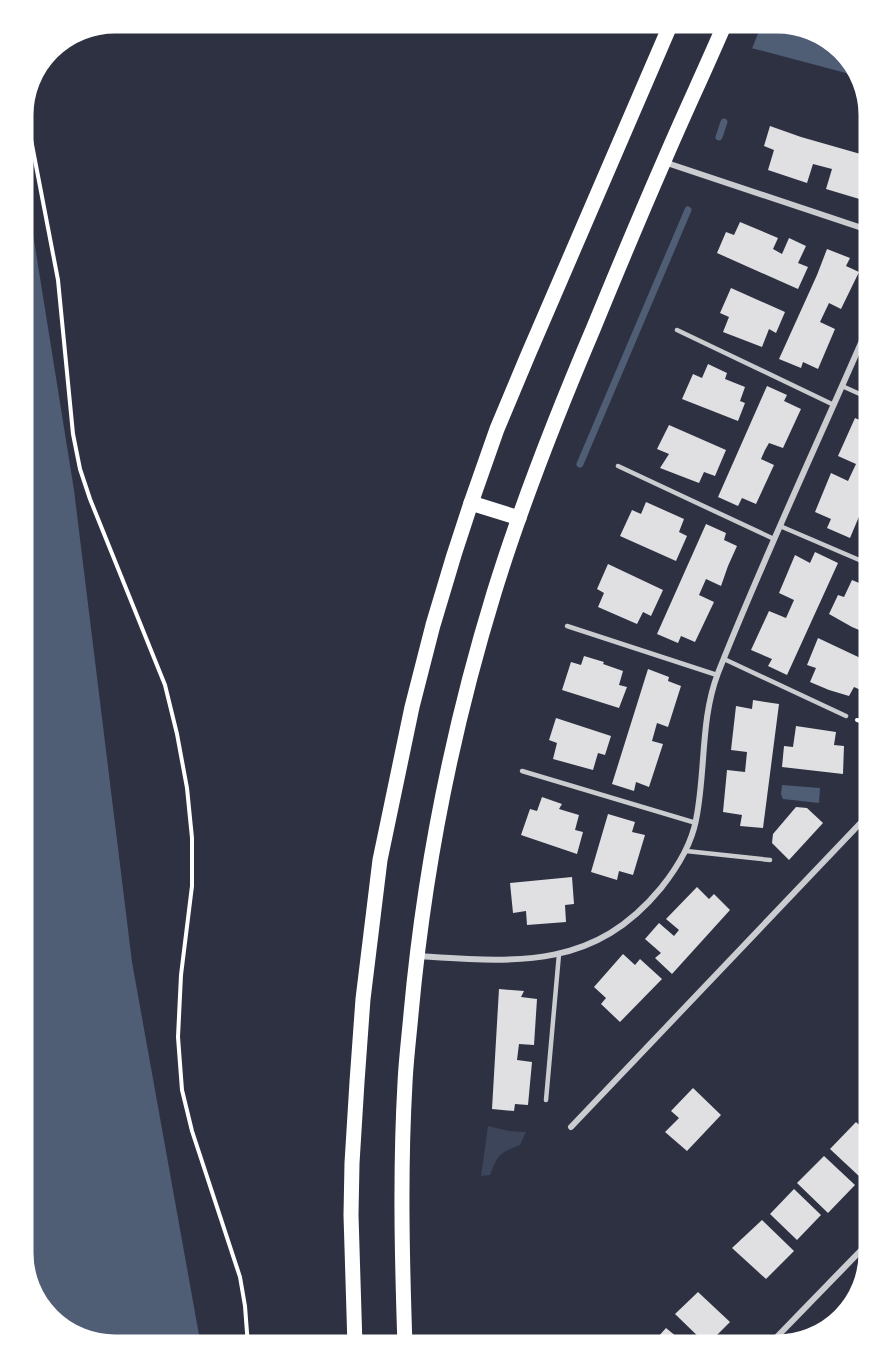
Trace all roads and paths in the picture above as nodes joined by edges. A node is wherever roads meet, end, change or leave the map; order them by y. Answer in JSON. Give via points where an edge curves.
{"nodes":[{"id":1,"x":667,"y":32,"type":"edge"},
{"id":2,"x":721,"y":32,"type":"edge"},
{"id":3,"x":32,"y":145,"type":"edge"},
{"id":4,"x":663,"y":162,"type":"junction"},
{"id":5,"x":860,"y":227,"type":"edge"},
{"id":6,"x":677,"y":330,"type":"dead end"},
{"id":7,"x":860,"y":345,"type":"edge"},
{"id":8,"x":842,"y":386,"type":"junction"},
{"id":9,"x":860,"y":394,"type":"edge"},
{"id":10,"x":834,"y":405,"type":"junction"},
{"id":11,"x":618,"y":466,"type":"dead end"},
{"id":12,"x":471,"y":503,"type":"junction"},
{"id":13,"x":519,"y":518,"type":"junction"},
{"id":14,"x":780,"y":526,"type":"junction"},
{"id":15,"x":774,"y":539,"type":"junction"},
{"id":16,"x":860,"y":560,"type":"edge"},
{"id":17,"x":567,"y":626,"type":"dead end"},
{"id":18,"x":724,"y":659,"type":"junction"},
{"id":19,"x":717,"y":675,"type":"junction"},
{"id":20,"x":846,"y":716,"type":"dead end"},
{"id":21,"x":522,"y":771,"type":"dead end"},
{"id":22,"x":696,"y":823,"type":"junction"},
{"id":23,"x":860,"y":824,"type":"edge"},
{"id":24,"x":686,"y":851,"type":"junction"},
{"id":25,"x":770,"y":860,"type":"dead end"},
{"id":26,"x":559,"y":954,"type":"junction"},
{"id":27,"x":416,"y":956,"type":"junction"},
{"id":28,"x":546,"y":1100,"type":"dead end"},
{"id":29,"x":571,"y":1127,"type":"dead end"},
{"id":30,"x":860,"y":1251,"type":"edge"},
{"id":31,"x":247,"y":1335,"type":"edge"},
{"id":32,"x":355,"y":1335,"type":"edge"},
{"id":33,"x":405,"y":1335,"type":"edge"},
{"id":34,"x":778,"y":1336,"type":"edge"}],
"edges":[{"from":1,"to":12,"type":"main road","via":[[497,429]]},
{"from":2,"to":4,"type":"main road"},
{"from":3,"to":31,"type":"path","via":[[58,280],[80,469],[165,685],[187,788],[192,886],[181,975],[178,1037],[182,1090],[240,1277]]},
{"from":4,"to":5,"type":"street"},
{"from":4,"to":13,"type":"main road","via":[[555,420]]},
{"from":6,"to":10,"type":"lane"},
{"from":7,"to":8,"type":"street"},
{"from":8,"to":9,"type":"lane"},
{"from":8,"to":10,"type":"street"},
{"from":10,"to":14,"type":"street"},
{"from":11,"to":15,"type":"lane"},
{"from":12,"to":13,"type":"main road"},
{"from":12,"to":32,"type":"main road","via":[[412,707],[380,860],[363,999],[352,1164]]},
{"from":13,"to":27,"type":"main road","via":[[476,656],[450,763]]},
{"from":14,"to":15,"type":"street"},
{"from":14,"to":16,"type":"lane"},
{"from":15,"to":18,"type":"street"},
{"from":17,"to":19,"type":"lane"},
{"from":18,"to":19,"type":"street"},
{"from":18,"to":20,"type":"lane"},
{"from":19,"to":22,"type":"street","via":[[706,722]]},
{"from":21,"to":22,"type":"lane"},
{"from":22,"to":24,"type":"street"},
{"from":23,"to":29,"type":"street"},
{"from":24,"to":25,"type":"lane"},
{"from":24,"to":26,"type":"street","via":[[654,897],[627,922],[597,941]]},
{"from":26,"to":27,"type":"street","via":[[501,960]]},
{"from":26,"to":28,"type":"lane"},
{"from":27,"to":33,"type":"main road","via":[[402,1160]]},
{"from":30,"to":34,"type":"street"}]}
